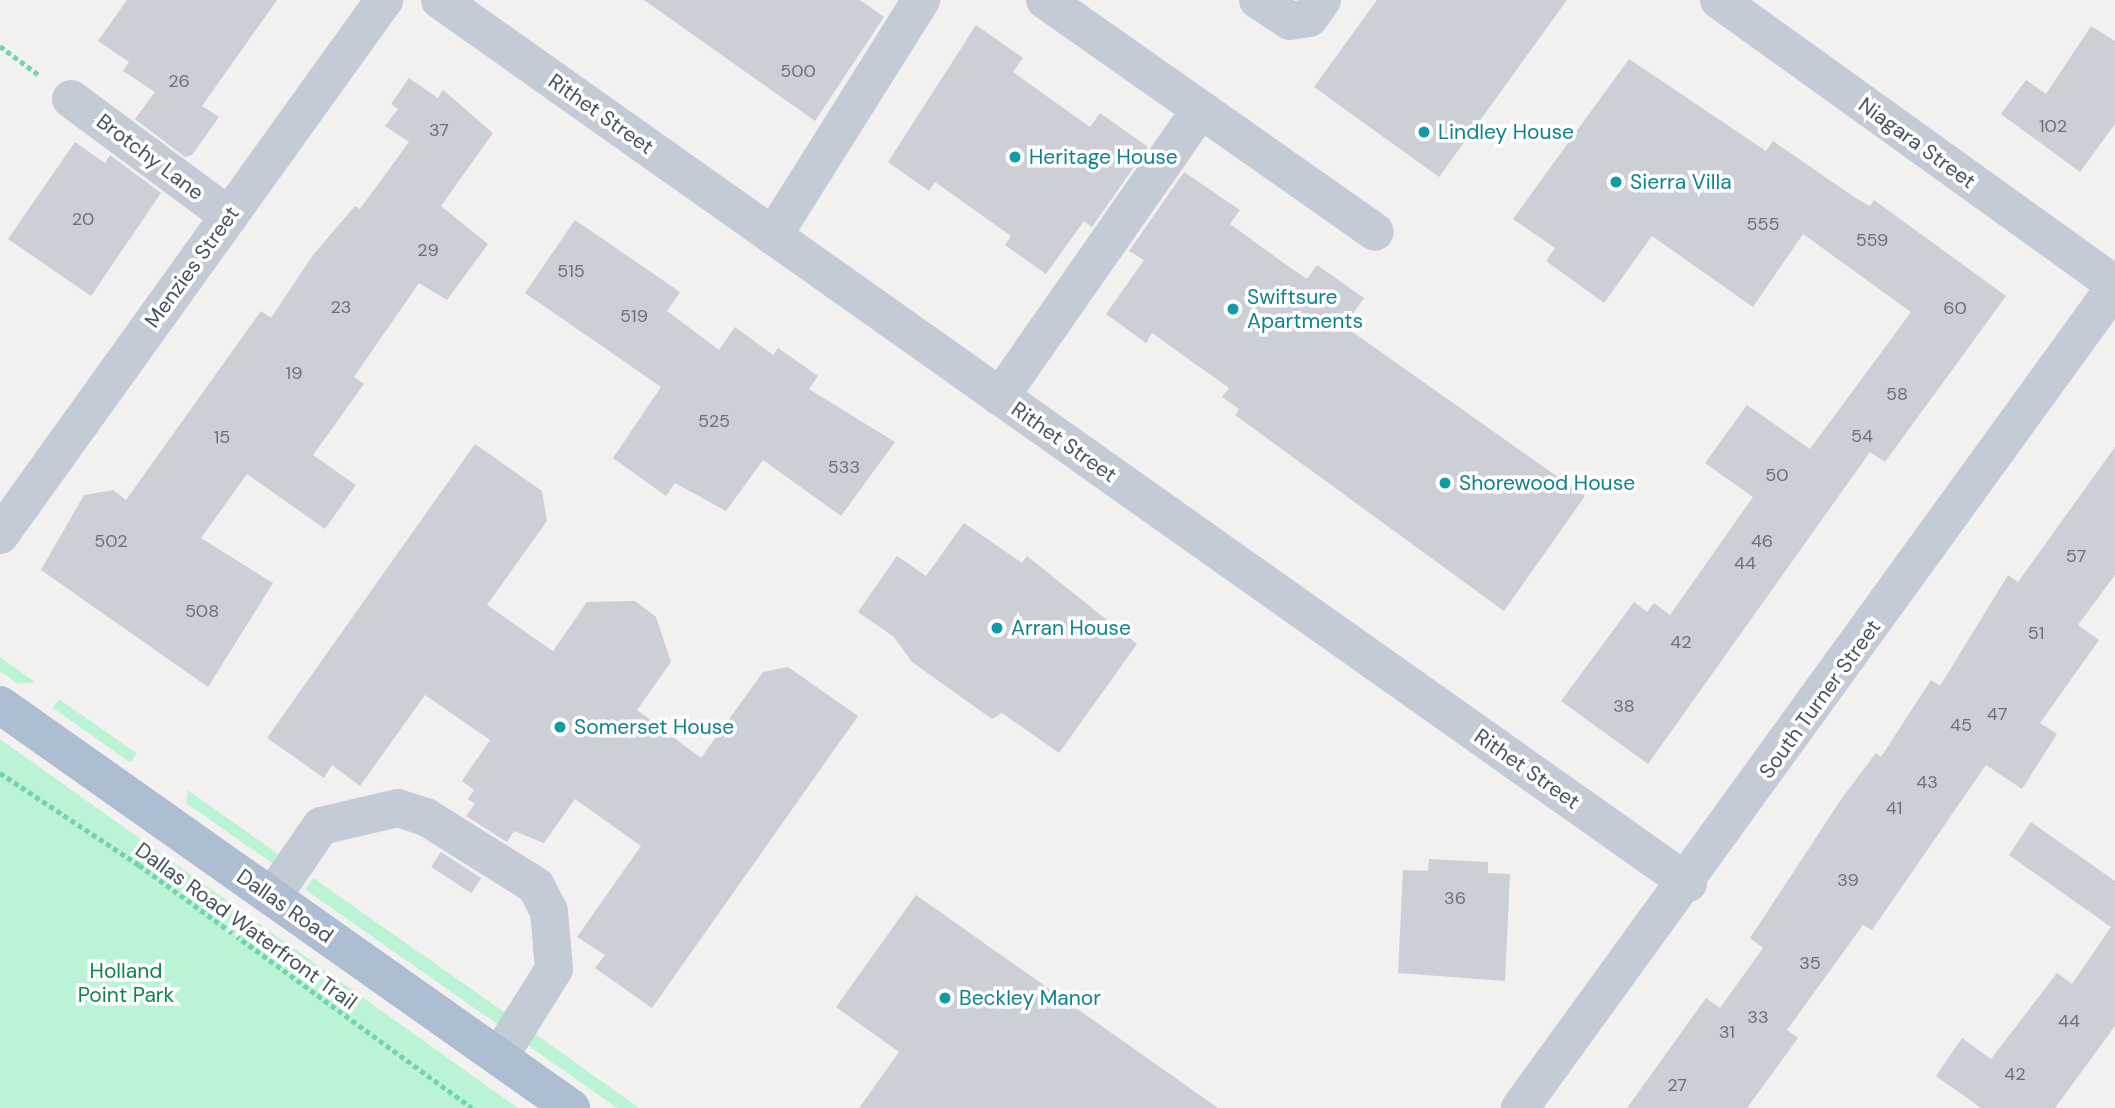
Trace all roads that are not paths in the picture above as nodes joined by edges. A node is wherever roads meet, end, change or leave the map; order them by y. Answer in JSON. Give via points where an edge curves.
{"nodes":[{"id":1,"x":384,"y":0,"type":"edge"},
{"id":2,"x":440,"y":0,"type":"edge"},
{"id":3,"x":921,"y":0,"type":"edge"},
{"id":4,"x":1045,"y":0,"type":"edge"},
{"id":5,"x":1258,"y":0,"type":"edge"},
{"id":6,"x":1322,"y":0,"type":"edge"},
{"id":7,"x":1719,"y":0,"type":"edge"},
{"id":8,"x":71,"y":99,"type":"road end"},
{"id":9,"x":1199,"y":112,"type":"junction"},
{"id":10,"x":229,"y":216,"type":"junction"},
{"id":11,"x":1375,"y":232,"type":"dead end"},
{"id":12,"x":773,"y":236,"type":"junction"},
{"id":13,"x":2115,"y":286,"type":"edge"},
{"id":14,"x":1000,"y":397,"type":"junction"},
{"id":15,"x":0,"y":535,"type":"edge"},
{"id":16,"x":0,"y":705,"type":"edge"},
{"id":17,"x":1688,"y":883,"type":"junction"},
{"id":18,"x":272,"y":897,"type":"junction"},
{"id":19,"x":499,"y":1057,"type":"junction"},
{"id":20,"x":571,"y":1108,"type":"edge"},
{"id":21,"x":1520,"y":1108,"type":"edge"}],
"edges":[{"from":1,"to":10,"type":"street","name":"Menzies Street"},
{"from":2,"to":12,"type":"street","name":"Rithet Street"},
{"from":3,"to":12,"type":"street"},
{"from":4,"to":9,"type":"street"},
{"from":5,"to":6,"type":"street","via":[[1290,21],[1309,18]]},
{"from":7,"to":13,"type":"street","name":"Niagara Street"},
{"from":8,"to":10,"type":"street","name":"Brotchy Lane"},
{"from":9,"to":11,"type":"street"},
{"from":9,"to":14,"type":"street"},
{"from":10,"to":15,"type":"street","name":"Menzies Street"},
{"from":12,"to":14,"type":"street","name":"Rithet Street"},
{"from":13,"to":17,"type":"street","name":"South Turner Street"},
{"from":14,"to":17,"type":"street","name":"Rithet Street"},
{"from":16,"to":18,"type":"main road","name":"Dallas Road"},
{"from":17,"to":21,"type":"street","name":"South Turner Street"},
{"from":18,"to":19,"type":"main road","name":"Dallas Road"},
{"from":18,"to":19,"type":"street","via":[[321,826],[398,808],[426,817],[536,886],[549,911],[554,969]]},
{"from":19,"to":20,"type":"main road","name":"Dallas Road"}]}
